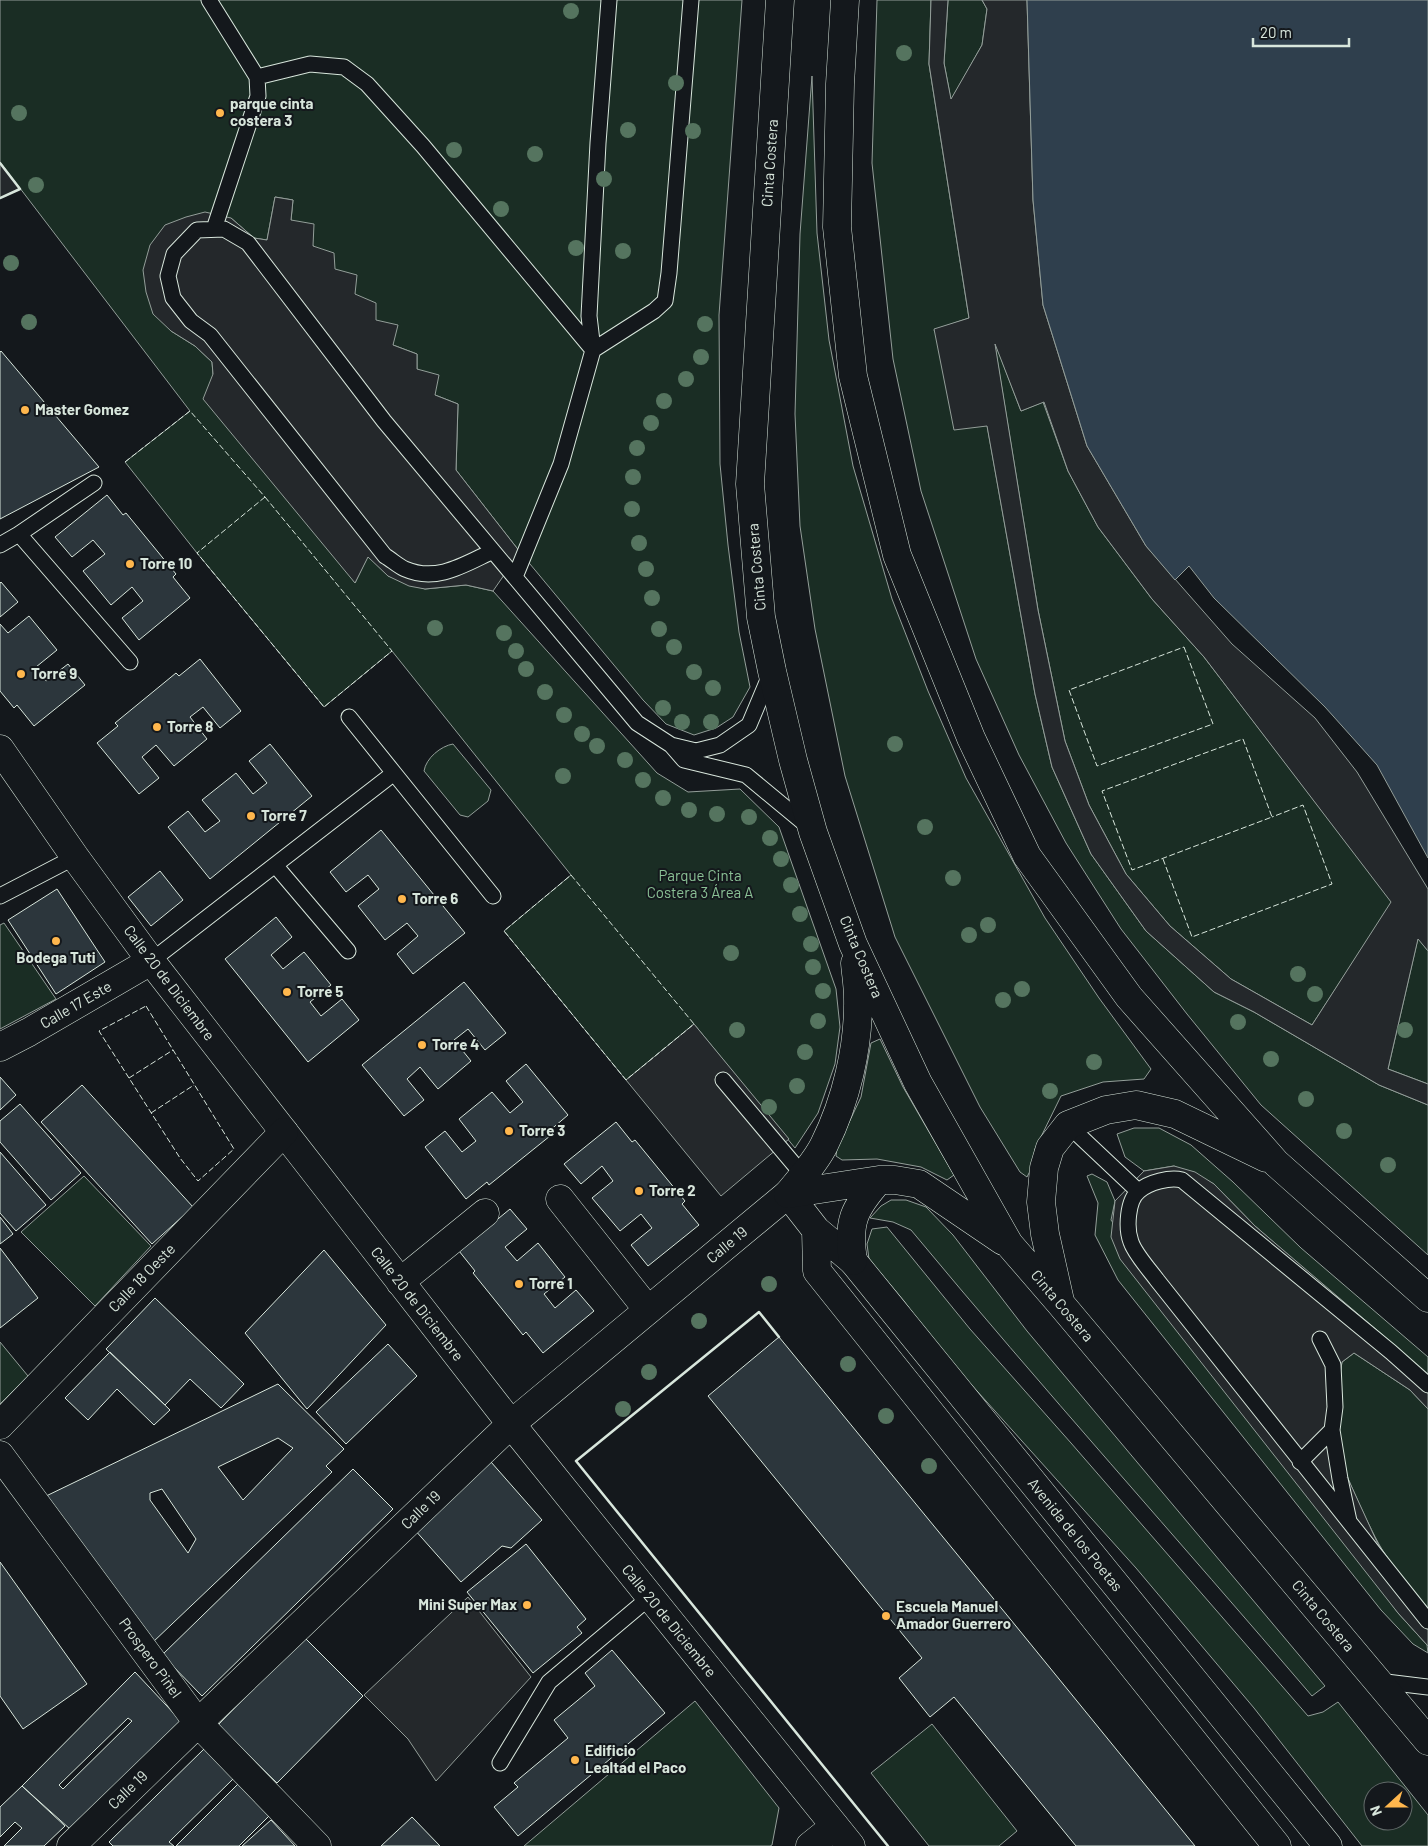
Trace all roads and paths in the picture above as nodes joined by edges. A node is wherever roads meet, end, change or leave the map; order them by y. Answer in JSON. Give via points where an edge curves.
{"nodes":[{"id":1,"x":209,"y":0,"type":"edge"},
{"id":2,"x":609,"y":0,"type":"edge"},
{"id":3,"x":691,"y":0,"type":"edge"},
{"id":4,"x":780,"y":0,"type":"edge"},
{"id":5,"x":845,"y":0,"type":"edge"},
{"id":6,"x":257,"y":77,"type":"junction"},
{"id":7,"x":214,"y":229,"type":"junction"},
{"id":8,"x":593,"y":350,"type":"junction"},
{"id":9,"x":94,"y":483,"type":"dead end"},
{"id":10,"x":20,"y":534,"type":"junction"},
{"id":11,"x":0,"y":545,"type":"edge"},
{"id":12,"x":493,"y":551,"type":"junction"},
{"id":13,"x":515,"y":577,"type":"junction"},
{"id":14,"x":130,"y":662,"type":"dead end"},
{"id":15,"x":772,"y":671,"type":"junction"},
{"id":16,"x":349,"y":717,"type":"dead end"},
{"id":17,"x":671,"y":745,"type":"junction"},
{"id":18,"x":0,"y":749,"type":"edge"},
{"id":19,"x":394,"y":773,"type":"junction"},
{"id":20,"x":814,"y":832,"type":"junction"},
{"id":21,"x":75,"y":857,"type":"junction"},
{"id":22,"x":275,"y":866,"type":"junction"},
{"id":23,"x":0,"y":896,"type":"edge"},
{"id":24,"x":493,"y":896,"type":"dead end"},
{"id":25,"x":853,"y":944,"type":"junction"},
{"id":26,"x":348,"y":952,"type":"dead end"},
{"id":27,"x":151,"y":961,"type":"junction"},
{"id":28,"x":0,"y":1047,"type":"edge"},
{"id":29,"x":723,"y":1080,"type":"dead end"},
{"id":30,"x":1068,"y":1125,"type":"junction"},
{"id":31,"x":284,"y":1132,"type":"junction"},
{"id":32,"x":1276,"y":1163,"type":"junction"},
{"id":33,"x":880,"y":1180,"type":"junction"},
{"id":34,"x":795,"y":1185,"type":"junction"},
{"id":35,"x":1138,"y":1191,"type":"junction"},
{"id":36,"x":560,"y":1199,"type":"dead end"},
{"id":37,"x":485,"y":1213,"type":"dead end"},
{"id":38,"x":816,"y":1230,"type":"junction"},
{"id":39,"x":1009,"y":1244,"type":"junction"},
{"id":40,"x":853,"y":1261,"type":"junction"},
{"id":41,"x":400,"y":1282,"type":"junction"},
{"id":42,"x":1428,"y":1298,"type":"edge"},
{"id":43,"x":1060,"y":1303,"type":"junction"},
{"id":44,"x":648,"y":1310,"type":"junction"},
{"id":45,"x":1320,"y":1339,"type":"dead end"},
{"id":46,"x":1428,"y":1385,"type":"edge"},
{"id":47,"x":511,"y":1424,"type":"junction"},
{"id":48,"x":0,"y":1425,"type":"edge"},
{"id":49,"x":1332,"y":1430,"type":"junction"},
{"id":50,"x":0,"y":1456,"type":"edge"},
{"id":51,"x":1300,"y":1462,"type":"junction"},
{"id":52,"x":1350,"y":1524,"type":"junction"},
{"id":53,"x":650,"y":1597,"type":"junction"},
{"id":54,"x":1428,"y":1621,"type":"edge"},
{"id":55,"x":1378,"y":1681,"type":"junction"},
{"id":56,"x":1428,"y":1687,"type":"edge"},
{"id":57,"x":198,"y":1723,"type":"junction"},
{"id":58,"x":1428,"y":1741,"type":"edge"},
{"id":59,"x":500,"y":1763,"type":"dead end"},
{"id":60,"x":843,"y":1836,"type":"edge"},
{"id":61,"x":71,"y":1846,"type":"edge"},
{"id":62,"x":317,"y":1846,"type":"edge"},
{"id":63,"x":810,"y":1846,"type":"edge"},
{"id":64,"x":1277,"y":1846,"type":"edge"},
{"id":65,"x":1328,"y":1846,"type":"edge"}],
"edges":[{"from":1,"to":6,"type":"lane"},
{"from":2,"to":8,"type":"lane","via":[[589,316]]},
{"from":3,"to":8,"type":"lane","via":[[665,300],[654,311]]},
{"from":4,"to":15,"type":"street","name":"Cinta Costera","via":[[750,484],[761,617]]},
{"from":5,"to":32,"type":"street","via":[[837,227],[853,376],[897,555],[971,738],[1028,856],[1129,997]]},
{"from":6,"to":7,"type":"lane","via":[[258,96]]},
{"from":6,"to":8,"type":"lane","via":[[310,64],[344,67],[367,84],[424,146]]},
{"from":7,"to":12,"type":"lane","via":[[224,229],[248,243],[384,421]]},
{"from":7,"to":12,"type":"lane","via":[[197,230],[174,254],[168,276],[173,298],[191,321],[210,334],[385,556],[404,569],[424,575],[446,573]]},
{"from":8,"to":13,"type":"lane","via":[[561,464]]},
{"from":9,"to":10,"type":"lane"},
{"from":10,"to":11,"type":"lane"},
{"from":10,"to":14,"type":"lane"},
{"from":12,"to":13,"type":"lane"},
{"from":13,"to":17,"type":"lane","via":[[637,724]]},
{"from":15,"to":17,"type":"lane","via":[[749,725],[720,745],[696,751]]},
{"from":15,"to":20,"type":"street","name":"Cinta Costera"},
{"from":16,"to":19,"type":"lane"},
{"from":17,"to":20,"type":"lane","via":[[684,760],[746,775]]},
{"from":18,"to":21,"type":"street","name":"Calle 20 de Diciembre"},
{"from":19,"to":22,"type":"lane"},
{"from":19,"to":24,"type":"lane"},
{"from":20,"to":25,"type":"street","name":"Cinta Costera"},
{"from":21,"to":23,"type":"lane"},
{"from":21,"to":27,"type":"street","name":"Calle 20 de Diciembre"},
{"from":22,"to":26,"type":"lane"},
{"from":22,"to":27,"type":"lane"},
{"from":25,"to":34,"type":"street","name":"Calle 19","via":[[858,998],[853,1057],[836,1117],[823,1146]]},
{"from":25,"to":39,"type":"street","name":"Cinta Costera","via":[[918,1083]]},
{"from":27,"to":28,"type":"street","name":"Calle 17 Este"},
{"from":27,"to":31,"type":"street","name":"Calle 20 de Diciembre"},
{"from":29,"to":34,"type":"lane"},
{"from":30,"to":32,"type":"street","via":[[1106,1110],[1136,1105],[1175,1114]]},
{"from":30,"to":35,"type":"lane"},
{"from":30,"to":43,"type":"street","via":[[1050,1148],[1044,1168],[1041,1202]]},
{"from":31,"to":41,"type":"street","name":"Calle 20 de Diciembre"},
{"from":31,"to":48,"type":"street","name":"Calle 18 Oeste"},
{"from":32,"to":42,"type":"street"},
{"from":33,"to":34,"type":"street"},
{"from":33,"to":39,"type":"street","via":[[919,1184]]},
{"from":33,"to":40,"type":"street","via":[[861,1200],[854,1218],[850,1242]]},
{"from":34,"to":38,"type":"street","name":"Avenida de los Poetas"},
{"from":34,"to":44,"type":"street","name":"Calle 19"},
{"from":35,"to":46,"type":"lane","via":[[1160,1181],[1182,1180]]},
{"from":35,"to":51,"type":"lane","via":[[1127,1225],[1131,1244]]},
{"from":36,"to":44,"type":"street"},
{"from":37,"to":41,"type":"street"},
{"from":38,"to":40,"type":"street","name":"Avenida de los Poetas"},
{"from":38,"to":64,"type":"street","via":[[817,1272]]},
{"from":39,"to":43,"type":"street","name":"Cinta Costera"},
{"from":40,"to":65,"type":"street","name":"Avenida de los Poetas"},
{"from":41,"to":47,"type":"street","name":"Calle 20 de Diciembre"},
{"from":43,"to":55,"type":"street","name":"Cinta Costera"},
{"from":44,"to":47,"type":"street","name":"Calle 19"},
{"from":45,"to":49,"type":"lane","via":[[1334,1365]]},
{"from":47,"to":53,"type":"street","name":"Calle 20 de Diciembre"},
{"from":47,"to":57,"type":"street","name":"Calle 19"},
{"from":49,"to":51,"type":"lane"},
{"from":49,"to":52,"type":"lane"},
{"from":50,"to":57,"type":"street","name":"Prospero Piñel"},
{"from":51,"to":52,"type":"lane"},
{"from":52,"to":54,"type":"lane"},
{"from":53,"to":59,"type":"lane","via":[[549,1682]]},
{"from":53,"to":60,"type":"street","name":"Calle 20 de Diciembre"},
{"from":55,"to":56,"type":"lane"},
{"from":55,"to":58,"type":"street","name":"Cinta Costera"},
{"from":57,"to":61,"type":"street","name":"Calle 19"},
{"from":57,"to":62,"type":"street","name":"Prospero Piñel"},
{"from":60,"to":63,"type":"street"}]}
